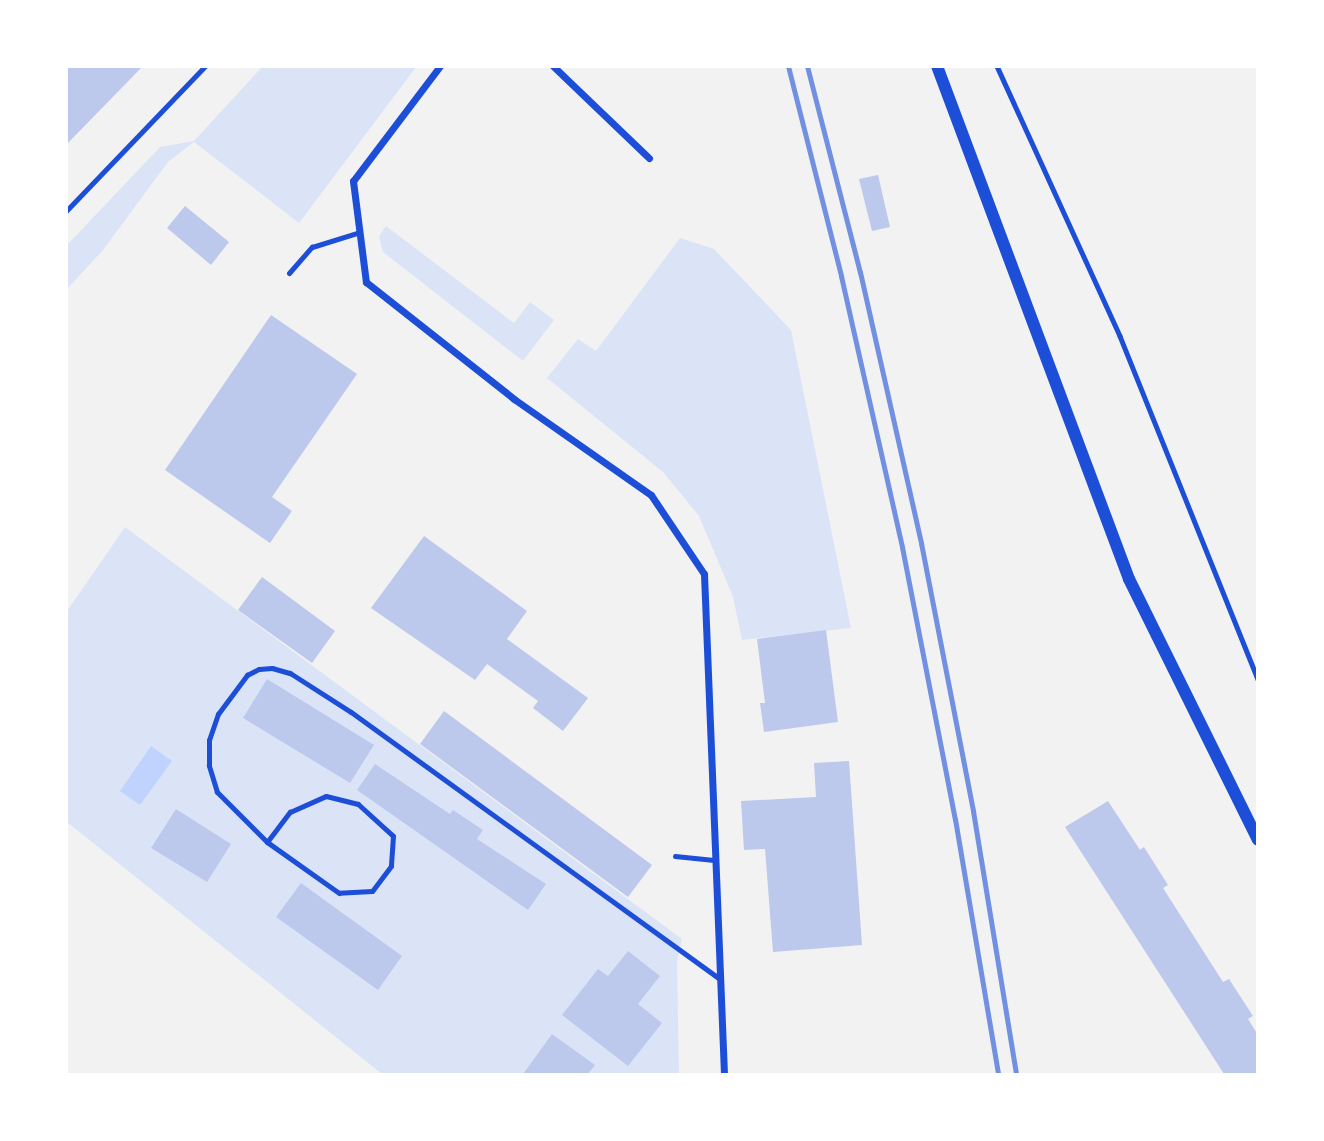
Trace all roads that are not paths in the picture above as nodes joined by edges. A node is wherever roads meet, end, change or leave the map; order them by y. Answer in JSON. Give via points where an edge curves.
{"nodes":[{"id":1,"x":205,"y":66,"type":"edge"},
{"id":2,"x":440,"y":66,"type":"edge"},
{"id":3,"x":554,"y":66,"type":"edge"},
{"id":4,"x":937,"y":66,"type":"edge"},
{"id":5,"x":649,"y":158,"type":"dead end"},
{"id":6,"x":66,"y":211,"type":"edge"},
{"id":7,"x":360,"y":232,"type":"junction"},
{"id":8,"x":289,"y":273,"type":"dead end"},
{"id":9,"x":1258,"y":840,"type":"edge"},
{"id":10,"x":267,"y":842,"type":"junction"},
{"id":11,"x":675,"y":856,"type":"dead end"},
{"id":12,"x":714,"y":860,"type":"junction"},
{"id":13,"x":718,"y":978,"type":"junction"},
{"id":14,"x":724,"y":1074,"type":"edge"}],
"edges":[{"from":1,"to":6,"type":"lane"},
{"from":2,"to":7,"type":"street","via":[[353,181]]},
{"from":3,"to":5,"type":"street"},
{"from":4,"to":9,"type":"street","via":[[1129,579]]},
{"from":7,"to":8,"type":"lane","via":[[312,247]]},
{"from":7,"to":12,"type":"street","via":[[366,282],[514,399],[651,495],[704,574]]},
{"from":10,"to":10,"type":"lane","via":[[289,812],[326,796],[358,804],[393,836],[391,866],[372,891],[339,893]]},
{"from":10,"to":13,"type":"lane","via":[[217,792],[209,765],[209,740],[218,714],[240,681],[259,669],[272,668],[290,673],[351,712]]},
{"from":11,"to":12,"type":"lane"},
{"from":12,"to":13,"type":"street"},
{"from":13,"to":14,"type":"street"}]}
